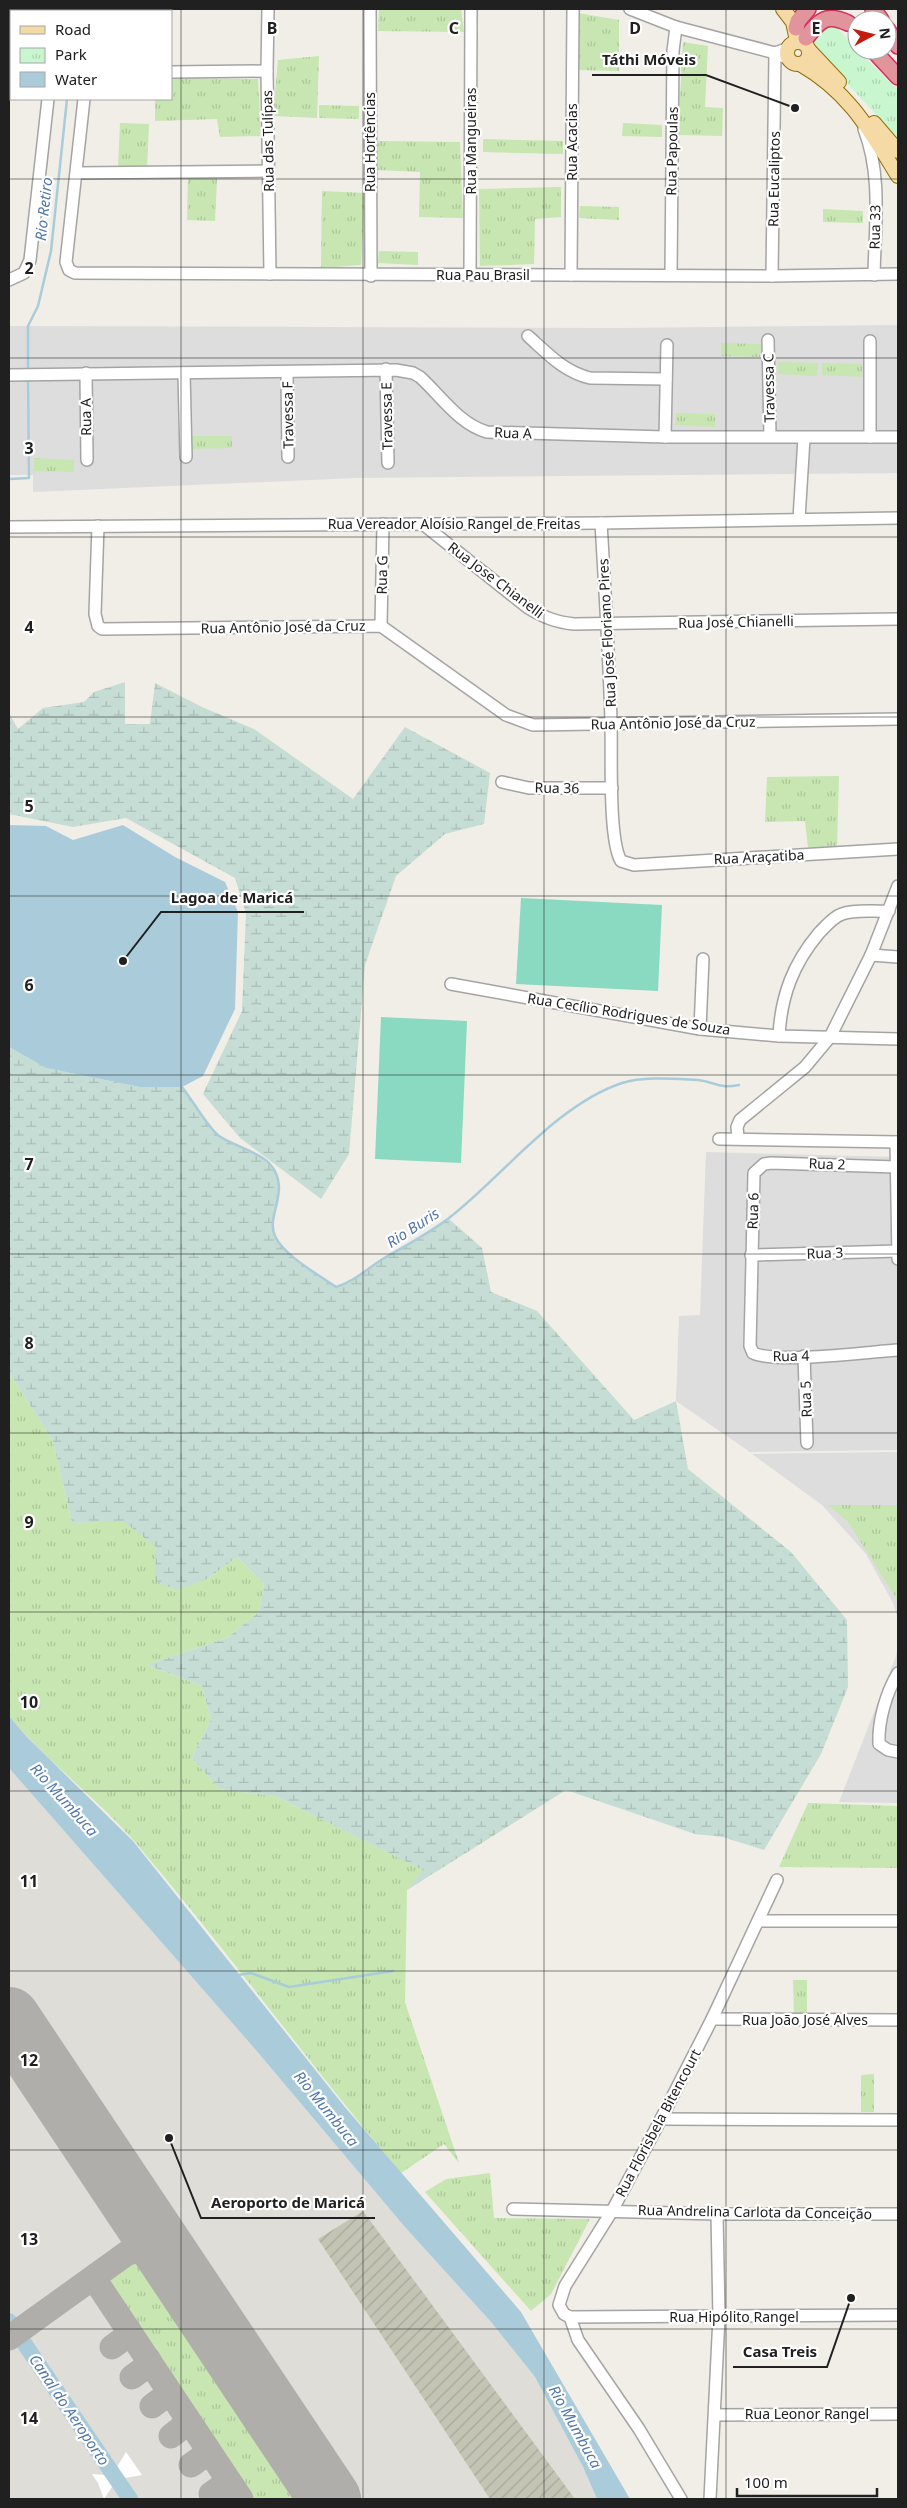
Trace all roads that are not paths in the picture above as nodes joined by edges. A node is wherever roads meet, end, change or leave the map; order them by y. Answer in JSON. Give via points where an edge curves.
{"nodes":[{"id":1,"x":268,"y":9,"type":"edge"},
{"id":2,"x":370,"y":9,"type":"edge"},
{"id":3,"x":471,"y":9,"type":"edge"},
{"id":4,"x":573,"y":9,"type":"edge"},
{"id":5,"x":630,"y":9,"type":"edge"},
{"id":6,"x":783,"y":9,"type":"edge"},
{"id":7,"x":836,"y":9,"type":"edge"},
{"id":8,"x":641,"y":12,"type":"edge"},
{"id":9,"x":847,"y":21,"type":"edge"},
{"id":10,"x":847,"y":25,"type":"edge"},
{"id":11,"x":676,"y":27,"type":"junction"},
{"id":12,"x":803,"y":28,"type":"edge"},
{"id":13,"x":775,"y":53,"type":"junction"},
{"id":14,"x":793,"y":56,"type":"junction"},
{"id":15,"x":882,"y":60,"type":"edge"},
{"id":16,"x":267,"y":71,"type":"junction"},
{"id":17,"x":172,"y":72,"type":"edge"},
{"id":18,"x":898,"y":77,"type":"edge"},
{"id":19,"x":775,"y":82,"type":"junction"},
{"id":20,"x":48,"y":100,"type":"edge"},
{"id":21,"x":84,"y":100,"type":"edge"},
{"id":22,"x":858,"y":114,"type":"junction"},
{"id":23,"x":898,"y":150,"type":"edge"},
{"id":24,"x":268,"y":171,"type":"junction"},
{"id":25,"x":896,"y":172,"type":"edge"},
{"id":26,"x":77,"y":173,"type":"junction"},
{"id":27,"x":876,"y":179,"type":"junction"},
{"id":28,"x":270,"y":274,"type":"junction"},
{"id":29,"x":470,"y":274,"type":"junction"},
{"id":30,"x":898,"y":274,"type":"edge"},
{"id":31,"x":571,"y":275,"type":"junction"},
{"id":32,"x":671,"y":275,"type":"junction"},
{"id":33,"x":874,"y":275,"type":"junction"},
{"id":34,"x":371,"y":276,"type":"junction"},
{"id":35,"x":772,"y":276,"type":"junction"},
{"id":36,"x":9,"y":280,"type":"edge"},
{"id":37,"x":528,"y":336,"type":"dead end"},
{"id":38,"x":768,"y":340,"type":"dead end"},
{"id":39,"x":870,"y":341,"type":"dead end"},
{"id":40,"x":667,"y":345,"type":"dead end"},
{"id":41,"x":386,"y":369,"type":"junction"},
{"id":42,"x":86,"y":373,"type":"junction"},
{"id":43,"x":184,"y":373,"type":"junction"},
{"id":44,"x":287,"y":373,"type":"junction"},
{"id":45,"x":15,"y":375,"type":"edge"},
{"id":46,"x":666,"y":379,"type":"junction"},
{"id":47,"x":770,"y":436,"type":"junction"},
{"id":48,"x":870,"y":437,"type":"junction"},
{"id":49,"x":898,"y":437,"type":"edge"},
{"id":50,"x":665,"y":438,"type":"junction"},
{"id":51,"x":804,"y":438,"type":"junction"},
{"id":52,"x":288,"y":456,"type":"dead end"},
{"id":53,"x":186,"y":457,"type":"dead end"},
{"id":54,"x":87,"y":460,"type":"dead end"},
{"id":55,"x":388,"y":463,"type":"dead end"},
{"id":56,"x":898,"y":518,"type":"edge"},
{"id":57,"x":799,"y":519,"type":"junction"},
{"id":58,"x":602,"y":523,"type":"junction"},
{"id":59,"x":383,"y":524,"type":"junction"},
{"id":60,"x":424,"y":524,"type":"junction"},
{"id":61,"x":98,"y":526,"type":"junction"},
{"id":62,"x":9,"y":527,"type":"edge"},
{"id":63,"x":898,"y":619,"type":"edge"},
{"id":64,"x":574,"y":624,"type":"joint"},
{"id":65,"x":607,"y":624,"type":"junction"},
{"id":66,"x":381,"y":626,"type":"junction"},
{"id":67,"x":898,"y":719,"type":"edge"},
{"id":68,"x":611,"y":723,"type":"junction"},
{"id":69,"x":502,"y":782,"type":"dead end"},
{"id":70,"x":612,"y":788,"type":"junction"},
{"id":71,"x":898,"y":849,"type":"edge"},
{"id":72,"x":621,"y":861,"type":"joint"},
{"id":73,"x":898,"y":886,"type":"edge"},
{"id":74,"x":889,"y":911,"type":"junction"},
{"id":75,"x":871,"y":955,"type":"junction"},
{"id":76,"x":898,"y":957,"type":"edge"},
{"id":77,"x":703,"y":960,"type":"dead end"},
{"id":78,"x":451,"y":984,"type":"dead end"},
{"id":79,"x":700,"y":1029,"type":"junction"},
{"id":80,"x":779,"y":1036,"type":"junction"},
{"id":81,"x":830,"y":1037,"type":"junction"},
{"id":82,"x":898,"y":1039,"type":"edge"},
{"id":83,"x":738,"y":1138,"type":"junction"},
{"id":84,"x":719,"y":1139,"type":"dead end"},
{"id":85,"x":897,"y":1142,"type":"edge"},
{"id":86,"x":759,"y":1167,"type":"joint"},
{"id":87,"x":896,"y":1167,"type":"junction"},
{"id":88,"x":898,"y":1251,"type":"edge"},
{"id":89,"x":752,"y":1255,"type":"junction"},
{"id":90,"x":898,"y":1259,"type":"edge"},
{"id":91,"x":898,"y":1350,"type":"edge"},
{"id":92,"x":804,"y":1356,"type":"junction"},
{"id":93,"x":807,"y":1443,"type":"dead end"},
{"id":94,"x":898,"y":1673,"type":"edge"},
{"id":95,"x":898,"y":1752,"type":"edge"},
{"id":96,"x":777,"y":1880,"type":"dead end"},
{"id":97,"x":758,"y":1921,"type":"junction"},
{"id":98,"x":898,"y":1921,"type":"edge"},
{"id":99,"x":712,"y":2019,"type":"junction"},
{"id":100,"x":898,"y":2020,"type":"edge"},
{"id":101,"x":661,"y":2119,"type":"junction"},
{"id":102,"x":898,"y":2120,"type":"edge"},
{"id":103,"x":513,"y":2208,"type":"dead end"},
{"id":104,"x":612,"y":2211,"type":"junction"},
{"id":105,"x":717,"y":2214,"type":"junction"},
{"id":106,"x":898,"y":2214,"type":"edge"},
{"id":107,"x":898,"y":2315,"type":"edge"},
{"id":108,"x":570,"y":2317,"type":"junction"},
{"id":109,"x":719,"y":2317,"type":"junction"},
{"id":110,"x":898,"y":2414,"type":"edge"},
{"id":111,"x":716,"y":2415,"type":"junction"},
{"id":112,"x":681,"y":2499,"type":"edge"},
{"id":113,"x":710,"y":2499,"type":"edge"}],
"edges":[{"from":1,"to":16,"type":"street","name":"Rua das Tulípas"},
{"from":2,"to":34,"type":"street","name":"Rua Hortências"},
{"from":3,"to":29,"type":"street","name":"Rua Mangueiras"},
{"from":4,"to":31,"type":"street","name":"Rua Acacias"},
{"from":5,"to":8,"type":"street"},
{"from":6,"to":12,"type":"main road"},
{"from":7,"to":9,"type":"highway"},
{"from":8,"to":11,"type":"street"},
{"from":10,"to":12,"type":"highway","via":[[833,18]]},
{"from":11,"to":13,"type":"street"},
{"from":11,"to":32,"type":"street","name":"Rua Papoulas","via":[[673,51]]},
{"from":12,"to":14,"type":"main road","via":[[796,38]]},
{"from":12,"to":14,"type":"main road","via":[[807,60]]},
{"from":12,"to":23,"type":"main road"},
{"from":13,"to":14,"type":"street"},
{"from":13,"to":19,"type":"street","name":"Rua Eucaliptos"},
{"from":14,"to":19,"type":"street"},
{"from":14,"to":22,"type":"main road","via":[[828,81]]},
{"from":15,"to":18,"type":"highway"},
{"from":16,"to":17,"type":"street"},
{"from":16,"to":24,"type":"street","name":"Rua das Tulípas"},
{"from":19,"to":35,"type":"street","name":"Rua Eucaliptos"},
{"from":20,"to":36,"type":"street","via":[[30,260],[24,272]]},
{"from":21,"to":26,"type":"street"},
{"from":22,"to":25,"type":"main road"},
{"from":22,"to":27,"type":"street","name":"Rua 33","via":[[870,146]]},
{"from":24,"to":26,"type":"street"},
{"from":24,"to":28,"type":"street","name":"Rua das Tulípas"},
{"from":25,"to":27,"type":"street","via":[[883,169]]},
{"from":26,"to":28,"type":"street","name":"Rua Pau Brasil","via":[[67,254],[69,270],[84,274]]},
{"from":27,"to":33,"type":"street","name":"Rua 33"},
{"from":28,"to":34,"type":"street","name":"Rua Pau Brasil"},
{"from":29,"to":31,"type":"street","name":"Rua Pau Brasil"},
{"from":29,"to":34,"type":"street","name":"Rua Pau Brasil"},
{"from":30,"to":33,"type":"street","name":"Rua Pau Brasil"},
{"from":31,"to":32,"type":"street","name":"Rua Pau Brasil"},
{"from":32,"to":35,"type":"street","name":"Rua Pau Brasil"},
{"from":33,"to":35,"type":"street","name":"Rua Pau Brasil"},
{"from":37,"to":46,"type":"street","via":[[577,375]]},
{"from":38,"to":47,"type":"street","name":"Travessa C"},
{"from":39,"to":48,"type":"street"},
{"from":40,"to":46,"type":"street"},
{"from":41,"to":44,"type":"street","name":"Rua A"},
{"from":41,"to":50,"type":"street","name":"Rua A","via":[[420,377],[458,415],[487,432]]},
{"from":41,"to":55,"type":"street","name":"Travessa E"},
{"from":42,"to":43,"type":"street","name":"Rua A"},
{"from":42,"to":45,"type":"street","name":"Rua A"},
{"from":42,"to":54,"type":"street","name":"Rua A"},
{"from":43,"to":44,"type":"street","name":"Rua A"},
{"from":43,"to":53,"type":"street"},
{"from":44,"to":52,"type":"street","name":"Travessa F"},
{"from":46,"to":50,"type":"street"},
{"from":47,"to":50,"type":"street","name":"Rua A"},
{"from":47,"to":51,"type":"street","name":"Rua A"},
{"from":48,"to":49,"type":"street","name":"Rua A"},
{"from":48,"to":51,"type":"street","name":"Rua A"},
{"from":51,"to":57,"type":"street"},
{"from":56,"to":57,"type":"street","name":"Rua Vereador Aloísio Rangel de Freitas"},
{"from":57,"to":58,"type":"street","name":"Rua Vereador Aloísio Rangel de Freitas"},
{"from":58,"to":60,"type":"street","name":"Rua Vereador Aloísio Rangel de Freitas"},
{"from":58,"to":65,"type":"street","name":"Rua José Floriano Pires"},
{"from":59,"to":60,"type":"street","name":"Rua Vereador Aloísio Rangel de Freitas"},
{"from":59,"to":61,"type":"street","name":"Rua Vereador Aloísio Rangel de Freitas"},
{"from":59,"to":66,"type":"street","name":"Rua G"},
{"from":60,"to":64,"type":"street","name":"Rua Jose Chianelli","via":[[527,607],[557,622]]},
{"from":61,"to":62,"type":"street","name":"Rua Vereador Aloísio Rangel de Freitas"},
{"from":61,"to":66,"type":"street","name":"Rua Antônio José da Cruz","via":[[96,614],[98,626],[102,629]]},
{"from":63,"to":65,"type":"street","name":"Rua José Chianelli"},
{"from":64,"to":65,"type":"street","name":"Rua José Chianelli"},
{"from":65,"to":68,"type":"street","name":"Rua José Floriano Pires"},
{"from":66,"to":68,"type":"street","name":"Rua Antônio José da Cruz","via":[[506,715],[520,721],[550,726]]},
{"from":67,"to":68,"type":"street","name":"Rua Antônio José da Cruz"},
{"from":68,"to":70,"type":"street","name":"Rua José Floriano Pires"},
{"from":69,"to":70,"type":"street","name":"Rua 36","via":[[529,788]]},
{"from":70,"to":72,"type":"street","name":"Rua José Floriano Pires","via":[[616,848]]},
{"from":71,"to":72,"type":"street","name":"Rua Araçatiba","via":[[634,865]]},
{"from":73,"to":74,"type":"street"},
{"from":74,"to":75,"type":"street"},
{"from":74,"to":80,"type":"street","via":[[842,914],[817,936],[796,965],[787,986]]},
{"from":75,"to":76,"type":"street"},
{"from":75,"to":81,"type":"street"},
{"from":77,"to":79,"type":"street"},
{"from":78,"to":79,"type":"street","name":"Rua Cecílio Rodrigues de Souza"},
{"from":79,"to":80,"type":"street","name":"Rua Cecílio Rodrigues de Souza"},
{"from":80,"to":81,"type":"street","name":"Rua Cecílio Rodrigues de Souza"},
{"from":81,"to":82,"type":"street","name":"Rua Cecílio Rodrigues de Souza"},
{"from":81,"to":83,"type":"street","via":[[805,1067],[740,1120]]},
{"from":83,"to":84,"type":"street"},
{"from":83,"to":85,"type":"street"},
{"from":85,"to":87,"type":"street"},
{"from":86,"to":87,"type":"street","name":"Rua 2","via":[[771,1163]]},
{"from":86,"to":89,"type":"street","name":"Rua 6","via":[[754,1173]]},
{"from":87,"to":88,"type":"street"},
{"from":88,"to":89,"type":"street","name":"Rua 3"},
{"from":88,"to":90,"type":"street"},
{"from":89,"to":92,"type":"street","name":"Rua 4","via":[[750,1349],[762,1356]]},
{"from":91,"to":92,"type":"street","name":"Rua 4"},
{"from":92,"to":93,"type":"street","name":"Rua 5"},
{"from":94,"to":95,"type":"street","via":[[879,1734],[879,1744]]},
{"from":96,"to":97,"type":"street","name":"Rua Florisbela Bitencourt"},
{"from":97,"to":98,"type":"street"},
{"from":97,"to":99,"type":"street","name":"Rua Florisbela Bitencourt"},
{"from":99,"to":100,"type":"street","name":"Rua João José Alves"},
{"from":99,"to":101,"type":"street","name":"Rua Florisbela Bitencourt"},
{"from":101,"to":102,"type":"street"},
{"from":101,"to":104,"type":"street","name":"Rua Florisbela Bitencourt"},
{"from":103,"to":104,"type":"street","name":"Rua Andrelina Carlota da Conceição"},
{"from":104,"to":105,"type":"street","name":"Rua Andrelina Carlota da Conceição"},
{"from":104,"to":108,"type":"street","name":"Rua Florisbela Bitencourt","via":[[565,2286],[559,2305]]},
{"from":105,"to":106,"type":"street","name":"Rua Andrelina Carlota da Conceição"},
{"from":105,"to":109,"type":"street"},
{"from":107,"to":109,"type":"street","name":"Rua Hipólito Rangel"},
{"from":108,"to":109,"type":"street","name":"Rua Hipólito Rangel"},
{"from":108,"to":112,"type":"street","via":[[578,2340],[639,2429]]},
{"from":109,"to":111,"type":"street"},
{"from":110,"to":111,"type":"street","name":"Rua Leonor Rangel"},
{"from":111,"to":113,"type":"street"}]}
